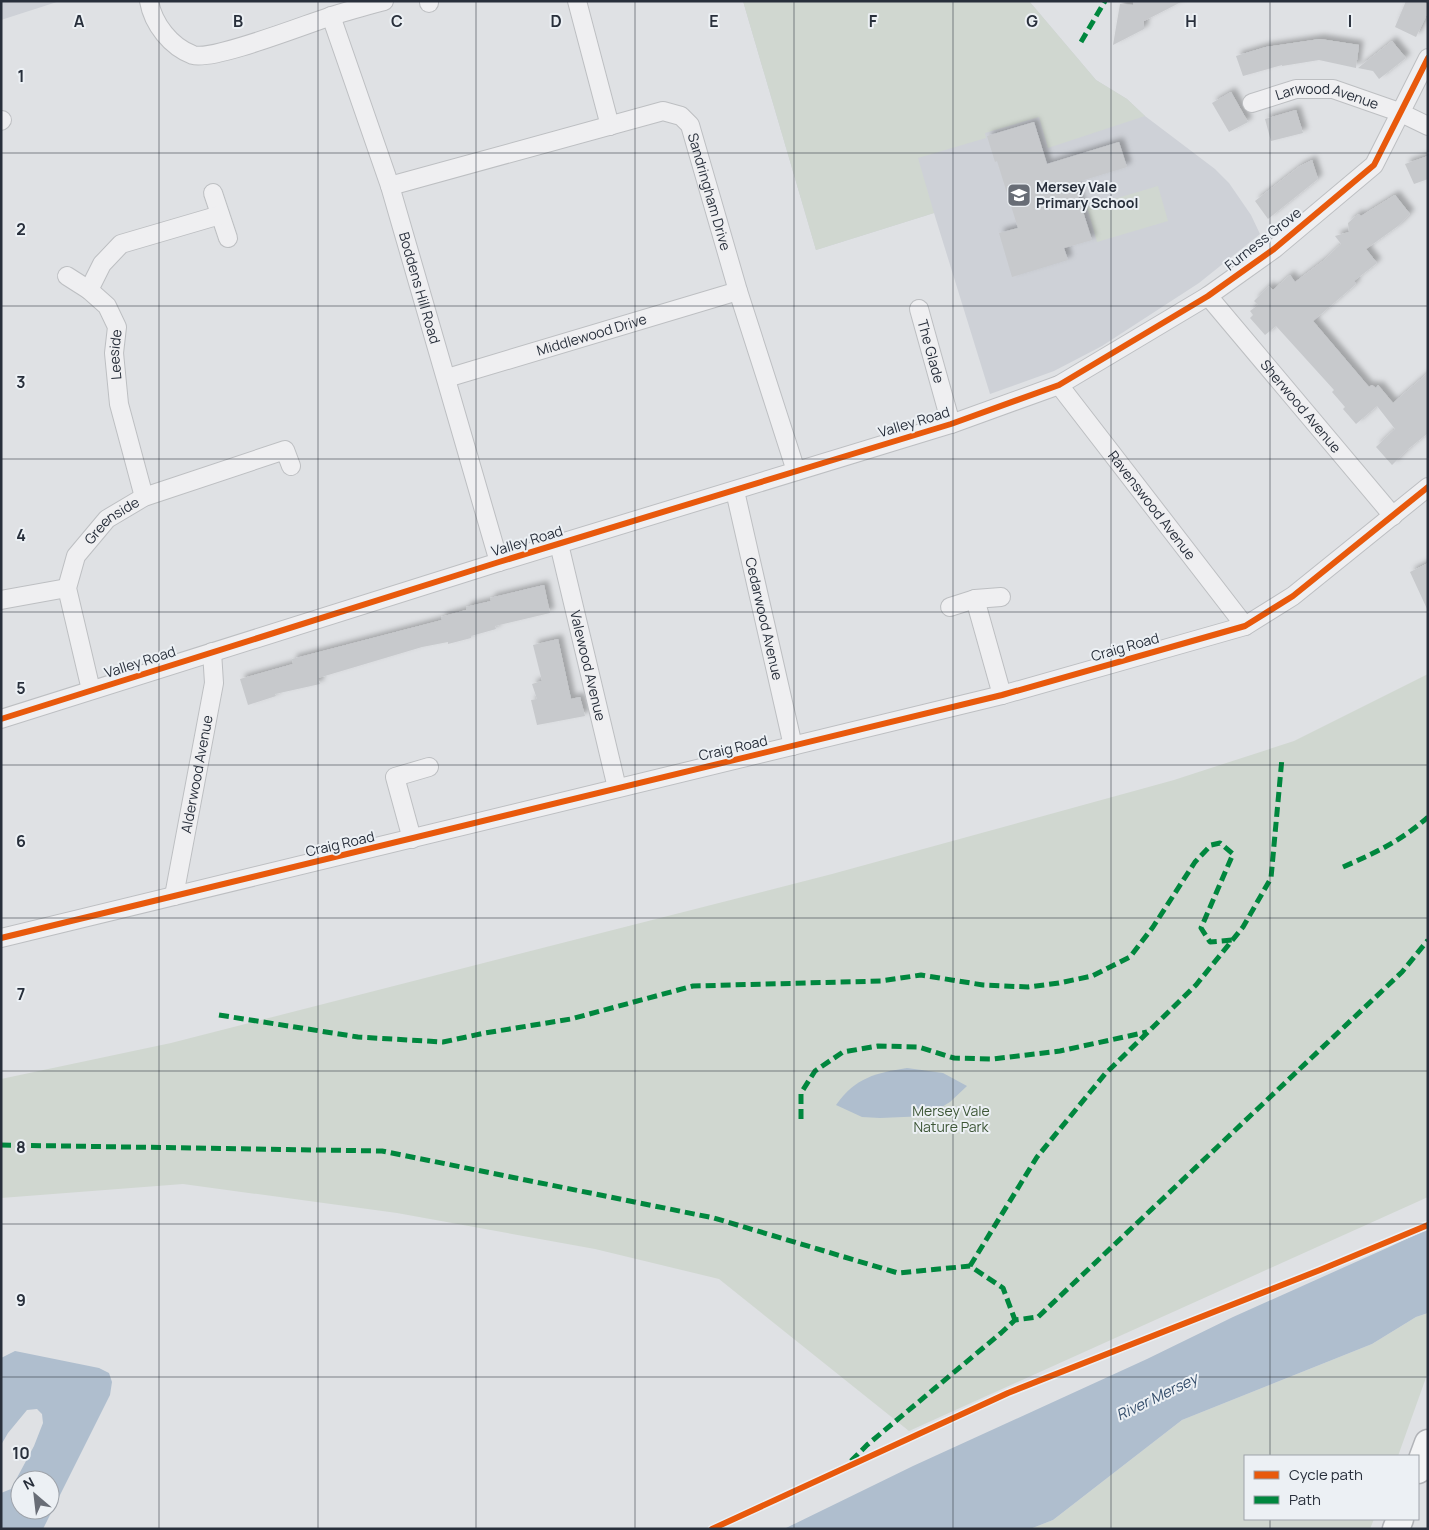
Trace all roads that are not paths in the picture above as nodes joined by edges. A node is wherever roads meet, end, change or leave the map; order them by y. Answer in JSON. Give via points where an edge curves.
{"nodes":[{"id":1,"x":149,"y":1,"type":"edge"},
{"id":2,"x":384,"y":1,"type":"edge"},
{"id":3,"x":577,"y":1,"type":"edge"},
{"id":4,"x":331,"y":16,"type":"junction"},
{"id":5,"x":1428,"y":58,"type":"edge"},
{"id":6,"x":1252,"y":103,"type":"dead end"},
{"id":7,"x":1399,"y":112,"type":"junction"},
{"id":8,"x":610,"y":126,"type":"junction"},
{"id":9,"x":1428,"y":126,"type":"edge"},
{"id":10,"x":390,"y":186,"type":"junction"},
{"id":11,"x":213,"y":193,"type":"dead end"},
{"id":12,"x":220,"y":215,"type":"junction"},
{"id":13,"x":228,"y":238,"type":"dead end"},
{"id":14,"x":67,"y":276,"type":"dead end"},
{"id":15,"x":88,"y":290,"type":"junction"},
{"id":16,"x":738,"y":292,"type":"junction"},
{"id":17,"x":1208,"y":296,"type":"junction"},
{"id":18,"x":919,"y":309,"type":"dead end"},
{"id":19,"x":447,"y":378,"type":"junction"},
{"id":20,"x":1059,"y":385,"type":"junction"},
{"id":21,"x":951,"y":424,"type":"junction"},
{"id":22,"x":288,"y":458,"type":"dead end"},
{"id":23,"x":796,"y":471,"type":"junction"},
{"id":24,"x":1428,"y":487,"type":"edge"},
{"id":25,"x":735,"y":490,"type":"junction"},
{"id":26,"x":144,"y":497,"type":"junction"},
{"id":27,"x":1393,"y":516,"type":"junction"},
{"id":28,"x":559,"y":544,"type":"junction"},
{"id":29,"x":499,"y":562,"type":"junction"},
{"id":30,"x":67,"y":588,"type":"junction"},
{"id":31,"x":1001,"y":597,"type":"dead end"},
{"id":32,"x":975,"y":599,"type":"junction"},
{"id":33,"x":1,"y":600,"type":"edge"},
{"id":34,"x":950,"y":607,"type":"dead end"},
{"id":35,"x":1246,"y":626,"type":"junction"},
{"id":36,"x":212,"y":652,"type":"junction"},
{"id":37,"x":91,"y":690,"type":"junction"},
{"id":38,"x":1002,"y":694,"type":"junction"},
{"id":39,"x":1,"y":719,"type":"edge"},
{"id":40,"x":793,"y":746,"type":"junction"},
{"id":41,"x":429,"y":767,"type":"dead end"},
{"id":42,"x":617,"y":788,"type":"junction"},
{"id":43,"x":412,"y":839,"type":"junction"},
{"id":44,"x":174,"y":896,"type":"junction"},
{"id":45,"x":1,"y":938,"type":"edge"},
{"id":46,"x":1428,"y":1443,"type":"edge"},
{"id":47,"x":1419,"y":1467,"type":"edge"}],
"edges":[{"from":1,"to":4,"type":"street","via":[[151,12],[170,41],[194,55],[217,54]]},
{"from":2,"to":4,"type":"street"},
{"from":3,"to":8,"type":"street"},
{"from":4,"to":10,"type":"street","name":"Boddens Hill Road"},
{"from":5,"to":7,"type":"street","name":"Furness Grove"},
{"from":6,"to":7,"type":"street","name":"Larwood Avenue","via":[[1296,89],[1333,88]]},
{"from":7,"to":9,"type":"street","name":"Larwood Avenue"},
{"from":7,"to":17,"type":"street","name":"Furness Grove","via":[[1374,165],[1274,249]]},
{"from":8,"to":10,"type":"street","name":"Sandringham Drive"},
{"from":8,"to":16,"type":"street","name":"Sandringham Drive","via":[[663,111],[681,116],[690,125]]},
{"from":10,"to":19,"type":"street","name":"Boddens Hill Road"},
{"from":11,"to":12,"type":"street"},
{"from":12,"to":13,"type":"street"},
{"from":12,"to":15,"type":"street","via":[[120,244],[102,264]]},
{"from":14,"to":15,"type":"street","name":"Leeside"},
{"from":15,"to":26,"type":"street","name":"Leeside","via":[[107,306],[117,327],[114,353],[119,404]]},
{"from":16,"to":19,"type":"street","name":"Middlewood Drive"},
{"from":16,"to":23,"type":"street","name":"Sandringham Drive"},
{"from":17,"to":20,"type":"street","name":"Furness Grove"},
{"from":17,"to":27,"type":"street","name":"Sherwood Avenue"},
{"from":18,"to":21,"type":"street","name":"The Glade"},
{"from":19,"to":29,"type":"street","name":"Boddens Hill Road"},
{"from":20,"to":21,"type":"street","name":"Valley Road"},
{"from":20,"to":35,"type":"street","name":"Ravenswood Avenue"},
{"from":21,"to":23,"type":"street","name":"Valley Road"},
{"from":22,"to":26,"type":"street","name":"Greenside"},
{"from":23,"to":25,"type":"street","name":"Valley Road"},
{"from":24,"to":27,"type":"street","name":"Craig Road"},
{"from":25,"to":28,"type":"street","name":"Valley Road"},
{"from":25,"to":40,"type":"street","name":"Cedarwood Avenue"},
{"from":26,"to":30,"type":"street","name":"Greenside","via":[[107,519],[76,556]]},
{"from":27,"to":35,"type":"street","name":"Craig Road","via":[[1293,596]]},
{"from":28,"to":29,"type":"street","name":"Valley Road"},
{"from":28,"to":42,"type":"street","name":"Valewood Avenue"},
{"from":29,"to":36,"type":"street","name":"Valley Road"},
{"from":30,"to":33,"type":"street"},
{"from":30,"to":37,"type":"street","name":"Greenside"},
{"from":31,"to":32,"type":"street"},
{"from":32,"to":34,"type":"street"},
{"from":32,"to":38,"type":"street"},
{"from":35,"to":38,"type":"street","name":"Craig Road"},
{"from":36,"to":37,"type":"street","name":"Valley Road"},
{"from":36,"to":44,"type":"street","name":"Alderwood Avenue","via":[[214,683]]},
{"from":37,"to":39,"type":"street","name":"Valley Road"},
{"from":38,"to":40,"type":"street","name":"Craig Road"},
{"from":40,"to":42,"type":"street","name":"Craig Road"},
{"from":41,"to":43,"type":"street","via":[[395,777]]},
{"from":42,"to":43,"type":"street","name":"Craig Road"},
{"from":43,"to":44,"type":"street","name":"Craig Road"},
{"from":44,"to":45,"type":"street","name":"Craig Road"},
{"from":46,"to":47,"type":"highway"}]}
